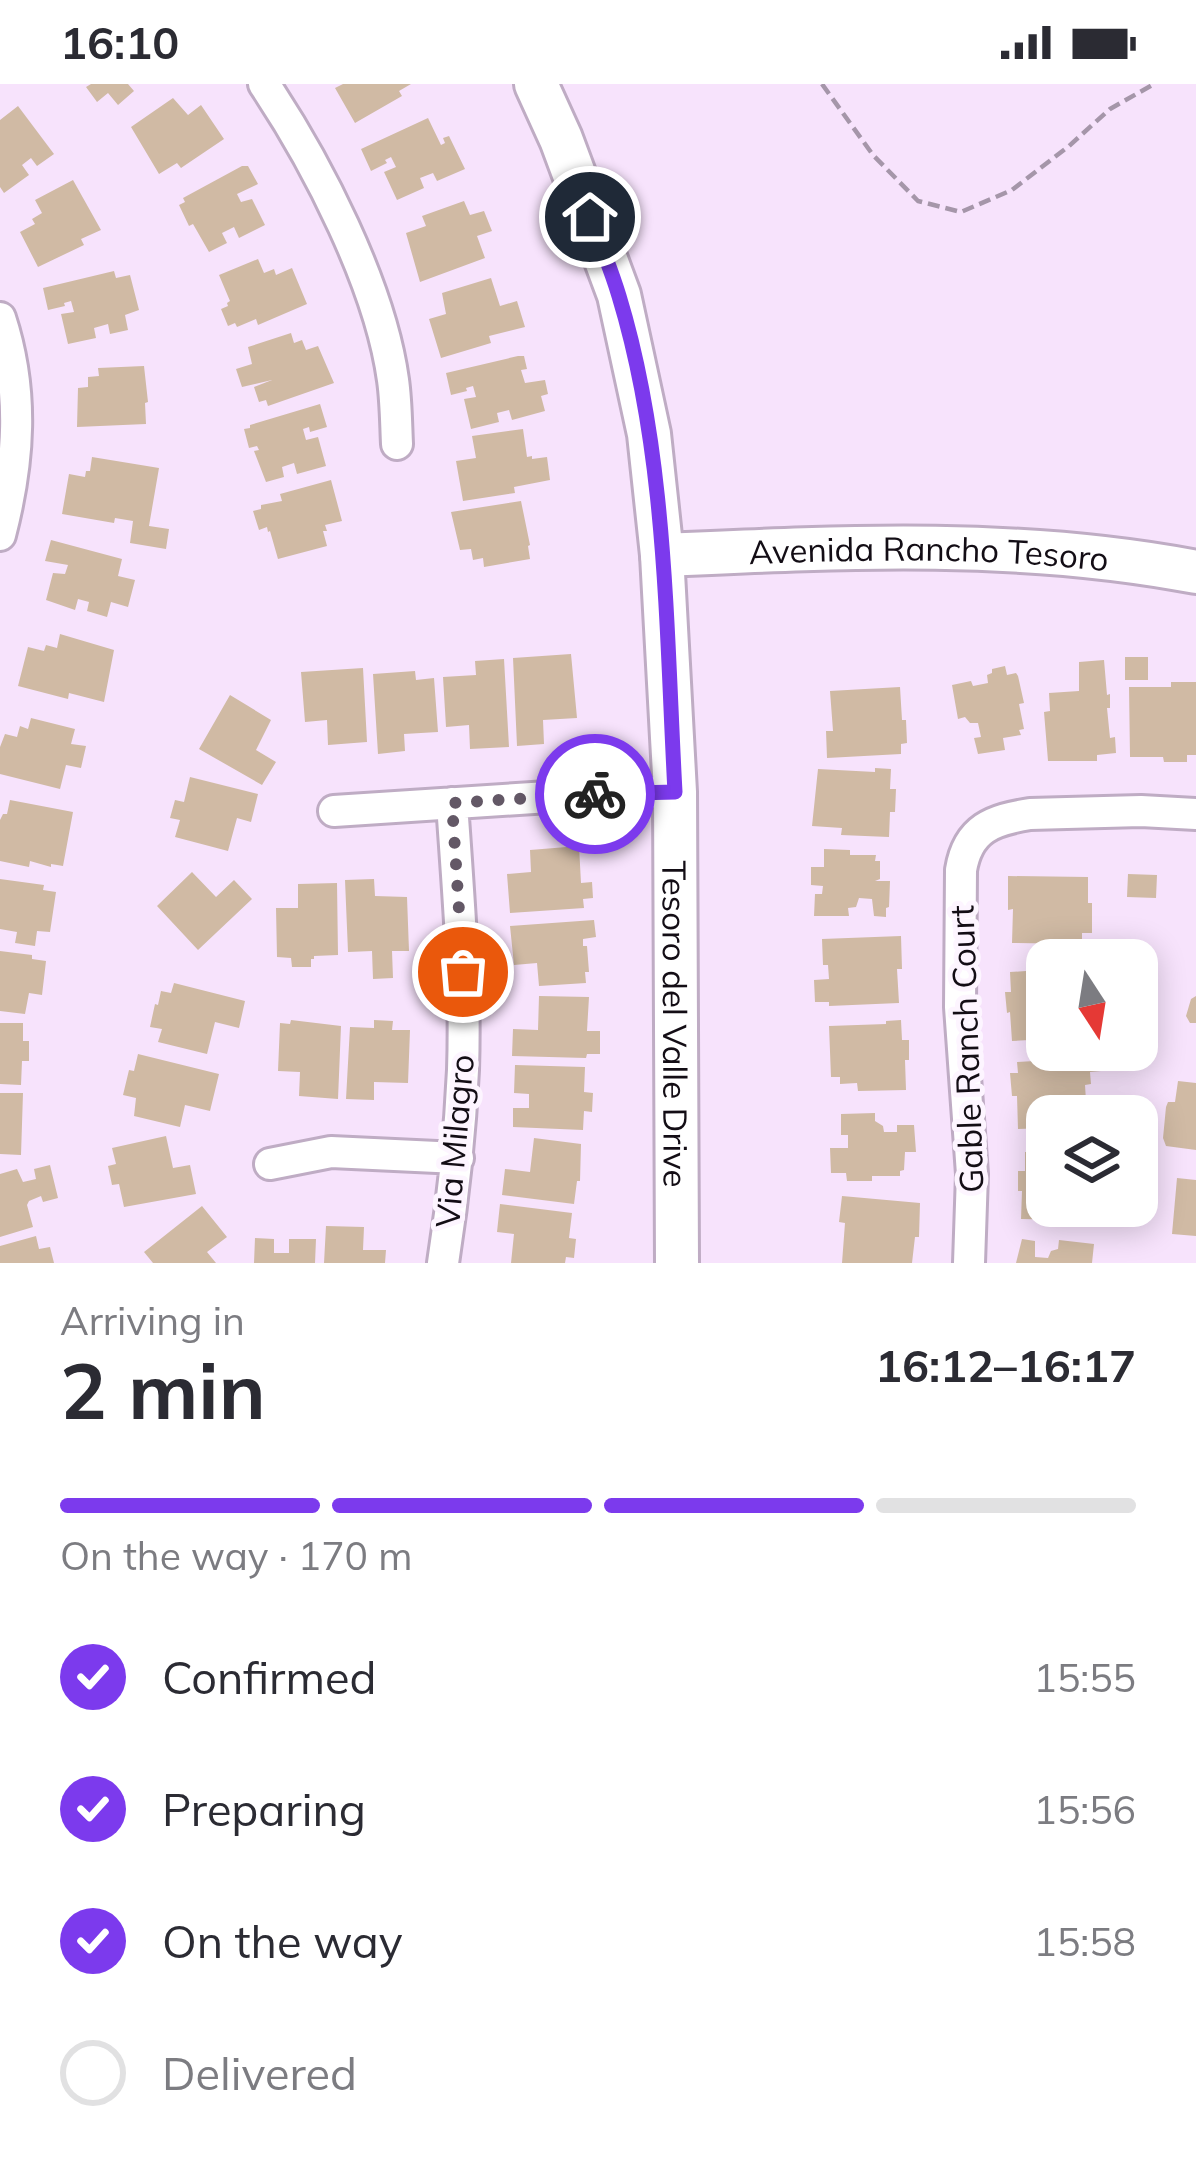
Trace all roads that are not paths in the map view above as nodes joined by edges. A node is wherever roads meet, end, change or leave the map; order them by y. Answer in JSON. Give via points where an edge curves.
{"nodes":[{"id":1,"x":264,"y":84,"type":"edge"},
{"id":2,"x":536,"y":84,"type":"edge"},
{"id":3,"x":0,"y":318,"type":"edge"},
{"id":4,"x":397,"y":444,"type":"dead end"},
{"id":5,"x":0,"y":535,"type":"edge"},
{"id":6,"x":662,"y":555,"type":"junction"},
{"id":7,"x":1196,"y":572,"type":"edge"},
{"id":8,"x":675,"y":792,"type":"junction"},
{"id":9,"x":452,"y":803,"type":"junction"},
{"id":10,"x":334,"y":811,"type":"dead end"},
{"id":11,"x":1196,"y":814,"type":"edge"},
{"id":12,"x":458,"y":1158,"type":"junction"},
{"id":13,"x":270,"y":1164,"type":"dead end"},
{"id":14,"x":443,"y":1263,"type":"edge"},
{"id":15,"x":677,"y":1263,"type":"edge"},
{"id":16,"x":969,"y":1263,"type":"edge"}],
"edges":[{"from":1,"to":4,"type":"street","via":[[311,160],[362,274],[388,354]]},
{"from":2,"to":6,"type":"street","name":"Tesoro del Valle Drive","via":[[619,295],[649,434]]},
{"from":3,"to":5,"type":"street","via":[[18,428]]},
{"from":6,"to":7,"type":"street","name":"Avenida Rancho Tesoro","via":[[913,546]]},
{"from":6,"to":8,"type":"street","name":"Tesoro del Valle Drive"},
{"from":8,"to":9,"type":"street"},
{"from":8,"to":15,"type":"street","name":"Tesoro del Valle Drive"},
{"from":9,"to":10,"type":"street"},
{"from":9,"to":12,"type":"street","name":"Via Milagro","via":[[463,972]]},
{"from":11,"to":16,"type":"street","name":"Gable Ranch Court","via":[[1030,814],[998,821],[964,853]]},
{"from":12,"to":13,"type":"street","via":[[331,1152]]},
{"from":12,"to":14,"type":"street","name":"Via Milagro"}]}
